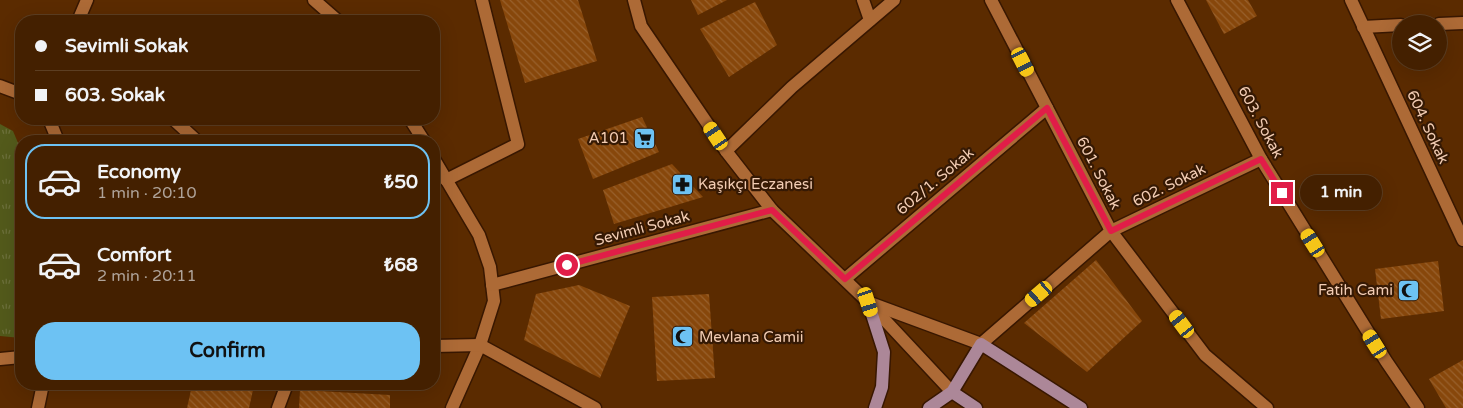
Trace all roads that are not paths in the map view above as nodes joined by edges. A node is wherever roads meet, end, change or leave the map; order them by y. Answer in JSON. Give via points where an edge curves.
{"nodes":[{"id":1,"x":87,"y":0,"type":"edge"},
{"id":2,"x":314,"y":0,"type":"edge"},
{"id":3,"x":482,"y":0,"type":"edge"},
{"id":4,"x":634,"y":0,"type":"edge"},
{"id":5,"x":863,"y":0,"type":"edge"},
{"id":6,"x":894,"y":0,"type":"edge"},
{"id":7,"x":991,"y":0,"type":"edge"},
{"id":8,"x":1177,"y":0,"type":"edge"},
{"id":9,"x":1351,"y":0,"type":"edge"},
{"id":10,"x":81,"y":15,"type":"edge"},
{"id":11,"x":331,"y":15,"type":"edge"},
{"id":12,"x":870,"y":20,"type":"junction"},
{"id":13,"x":1463,"y":23,"type":"edge"},
{"id":14,"x":1447,"y":24,"type":"edge"},
{"id":15,"x":1392,"y":25,"type":"edge"},
{"id":16,"x":1363,"y":27,"type":"junction"},
{"id":17,"x":0,"y":86,"type":"edge"},
{"id":18,"x":15,"y":92,"type":"edge"},
{"id":19,"x":1047,"y":108,"type":"junction"},
{"id":20,"x":180,"y":125,"type":"edge"},
{"id":21,"x":191,"y":135,"type":"edge"},
{"id":22,"x":726,"y":151,"type":"junction"},
{"id":23,"x":1261,"y":159,"type":"junction"},
{"id":24,"x":440,"y":170,"type":"edge"},
{"id":25,"x":446,"y":180,"type":"junction"},
{"id":26,"x":772,"y":210,"type":"junction"},
{"id":27,"x":1111,"y":231,"type":"junction"},
{"id":28,"x":1463,"y":240,"type":"edge"},
{"id":29,"x":845,"y":279,"type":"junction"},
{"id":30,"x":492,"y":285,"type":"junction"},
{"id":31,"x":868,"y":302,"type":"junction"},
{"id":32,"x":981,"y":344,"type":"junction"},
{"id":33,"x":480,"y":345,"type":"junction"},
{"id":34,"x":440,"y":346,"type":"edge"},
{"id":35,"x":15,"y":358,"type":"edge"},
{"id":36,"x":0,"y":359,"type":"edge"},
{"id":37,"x":42,"y":390,"type":"edge"},
{"id":38,"x":285,"y":390,"type":"edge"},
{"id":39,"x":952,"y":392,"type":"junction"},
{"id":40,"x":38,"y":408,"type":"edge"},
{"id":41,"x":278,"y":408,"type":"edge"},
{"id":42,"x":452,"y":408,"type":"edge"},
{"id":43,"x":595,"y":408,"type":"edge"},
{"id":44,"x":875,"y":408,"type":"edge"},
{"id":45,"x":929,"y":408,"type":"edge"},
{"id":46,"x":976,"y":408,"type":"edge"},
{"id":47,"x":1080,"y":408,"type":"edge"},
{"id":48,"x":1267,"y":408,"type":"edge"},
{"id":49,"x":1418,"y":408,"type":"edge"}],
"edges":[{"from":1,"to":10,"type":"street"},
{"from":2,"to":11,"type":"street"},
{"from":3,"to":25,"type":"street","via":[[518,144]]},
{"from":4,"to":22,"type":"street","via":[[641,26]]},
{"from":5,"to":12,"type":"street"},
{"from":6,"to":12,"type":"street"},
{"from":7,"to":19,"type":"street","name":"601. Sokak"},
{"from":8,"to":23,"type":"street","name":"603. Sokak"},
{"from":9,"to":16,"type":"street","name":"604. Sokak"},
{"from":12,"to":22,"type":"street","via":[[792,87]]},
{"from":13,"to":14,"type":"street"},
{"from":15,"to":16,"type":"street"},
{"from":16,"to":28,"type":"street","name":"604. Sokak"},
{"from":17,"to":18,"type":"street"},
{"from":19,"to":27,"type":"street","name":"601. Sokak"},
{"from":19,"to":29,"type":"street","name":"602/1. Sokak"},
{"from":20,"to":21,"type":"street"},
{"from":22,"to":26,"type":"street"},
{"from":23,"to":27,"type":"street","name":"602. Sokak"},
{"from":23,"to":49,"type":"street","name":"603. Sokak"},
{"from":24,"to":25,"type":"street"},
{"from":25,"to":30,"type":"street","via":[[479,235],[490,267]]},
{"from":26,"to":29,"type":"street"},
{"from":26,"to":30,"type":"street","name":"Sevimli Sokak"},
{"from":27,"to":32,"type":"street","name":"602. Sokak"},
{"from":27,"to":48,"type":"street","name":"601. Sokak","via":[[1205,355]]},
{"from":29,"to":31,"type":"street"},
{"from":30,"to":33,"type":"street","via":[[494,301]]},
{"from":31,"to":32,"type":"street"},
{"from":31,"to":39,"type":"street"},
{"from":31,"to":44,"type":"main road","via":[[884,352],[882,387]]},
{"from":32,"to":39,"type":"main road"},
{"from":32,"to":47,"type":"main road"},
{"from":33,"to":34,"type":"street"},
{"from":33,"to":42,"type":"street"},
{"from":33,"to":43,"type":"street"},
{"from":35,"to":36,"type":"street"},
{"from":37,"to":40,"type":"street"},
{"from":38,"to":41,"type":"street"},
{"from":39,"to":45,"type":"main road"},
{"from":39,"to":46,"type":"main road"}]}
